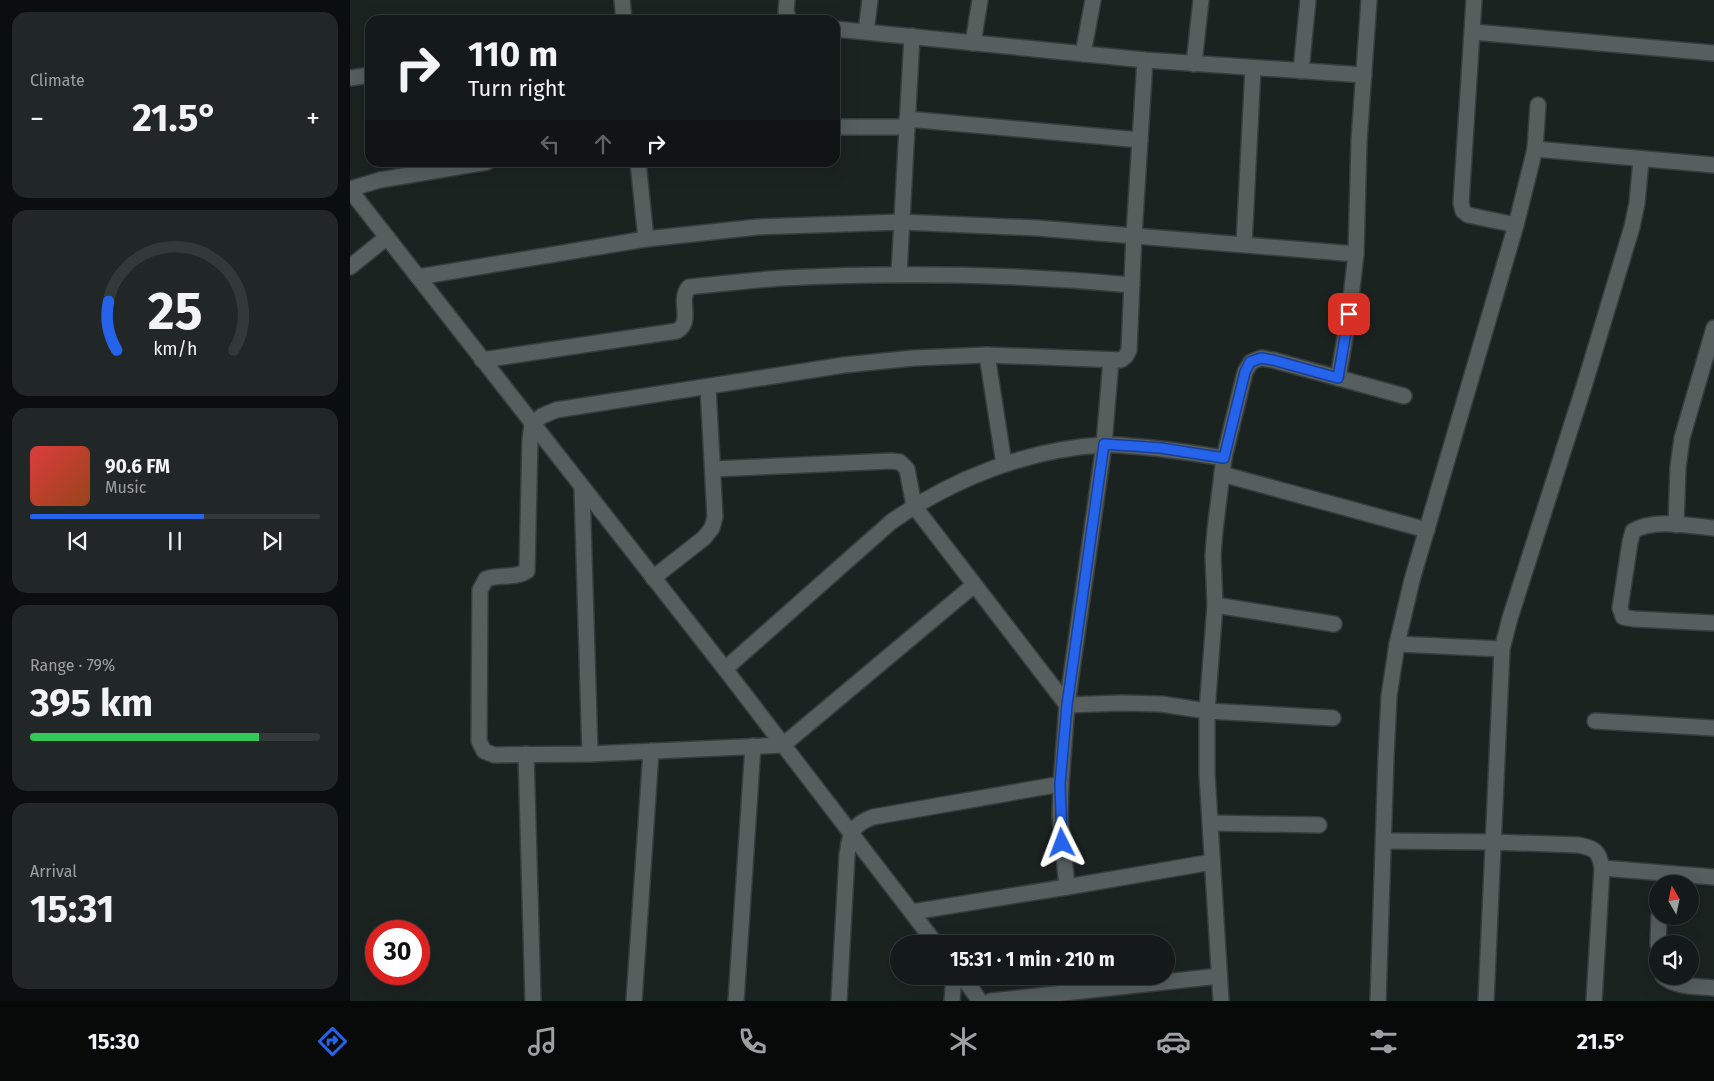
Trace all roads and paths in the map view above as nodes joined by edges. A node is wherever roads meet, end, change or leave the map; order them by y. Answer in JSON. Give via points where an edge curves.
{"nodes":[{"id":1,"x":622,"y":0,"type":"edge"},
{"id":2,"x":787,"y":0,"type":"edge"},
{"id":3,"x":870,"y":0,"type":"edge"},
{"id":4,"x":980,"y":0,"type":"edge"},
{"id":5,"x":1093,"y":0,"type":"edge"},
{"id":6,"x":1201,"y":0,"type":"edge"},
{"id":7,"x":1308,"y":0,"type":"edge"},
{"id":8,"x":1369,"y":0,"type":"edge"},
{"id":9,"x":1474,"y":0,"type":"edge"},
{"id":10,"x":624,"y":15,"type":"edge"},
{"id":11,"x":787,"y":15,"type":"edge"},
{"id":12,"x":840,"y":29,"type":"edge"},
{"id":13,"x":866,"y":32,"type":"junction"},
{"id":14,"x":1473,"y":32,"type":"junction"},
{"id":15,"x":912,"y":36,"type":"junction"},
{"id":16,"x":973,"y":43,"type":"junction"},
{"id":17,"x":1083,"y":54,"type":"junction"},
{"id":18,"x":1714,"y":54,"type":"edge"},
{"id":19,"x":1145,"y":60,"type":"junction"},
{"id":20,"x":1194,"y":64,"type":"junction"},
{"id":21,"x":1253,"y":68,"type":"junction"},
{"id":22,"x":1302,"y":71,"type":"junction"},
{"id":23,"x":1364,"y":75,"type":"junction"},
{"id":24,"x":365,"y":76,"type":"edge"},
{"id":25,"x":350,"y":78,"type":"edge"},
{"id":26,"x":1538,"y":105,"type":"dead end"},
{"id":27,"x":907,"y":123,"type":"junction"},
{"id":28,"x":840,"y":127,"type":"edge"},
{"id":29,"x":1140,"y":140,"type":"junction"},
{"id":30,"x":1535,"y":149,"type":"junction"},
{"id":31,"x":1641,"y":160,"type":"junction"},
{"id":32,"x":1714,"y":165,"type":"edge"},
{"id":33,"x":457,"y":167,"type":"edge"},
{"id":34,"x":639,"y":167,"type":"edge"},
{"id":35,"x":350,"y":189,"type":"edge"},
{"id":36,"x":902,"y":222,"type":"junction"},
{"id":37,"x":1516,"y":225,"type":"junction"},
{"id":38,"x":1134,"y":235,"type":"junction"},
{"id":39,"x":387,"y":237,"type":"junction"},
{"id":40,"x":646,"y":239,"type":"junction"},
{"id":41,"x":1244,"y":244,"type":"junction"},
{"id":42,"x":1356,"y":254,"type":"junction"},
{"id":43,"x":350,"y":267,"type":"edge"},
{"id":44,"x":899,"y":274,"type":"junction"},
{"id":45,"x":418,"y":278,"type":"junction"},
{"id":46,"x":1132,"y":285,"type":"junction"},
{"id":47,"x":1714,"y":328,"type":"edge"},
{"id":48,"x":987,"y":355,"type":"junction"},
{"id":49,"x":482,"y":360,"type":"junction"},
{"id":50,"x":1112,"y":360,"type":"junction"},
{"id":51,"x":1338,"y":378,"type":"junction"},
{"id":52,"x":708,"y":387,"type":"junction"},
{"id":53,"x":1404,"y":396,"type":"dead end"},
{"id":54,"x":532,"y":424,"type":"junction"},
{"id":55,"x":1104,"y":444,"type":"junction"},
{"id":56,"x":1224,"y":458,"type":"junction"},
{"id":57,"x":1004,"y":464,"type":"junction"},
{"id":58,"x":713,"y":469,"type":"junction"},
{"id":59,"x":1222,"y":474,"type":"junction"},
{"id":60,"x":582,"y":489,"type":"junction"},
{"id":61,"x":914,"y":506,"type":"junction"},
{"id":62,"x":1676,"y":525,"type":"junction"},
{"id":63,"x":1714,"y":528,"type":"edge"},
{"id":64,"x":1427,"y":530,"type":"junction"},
{"id":65,"x":653,"y":578,"type":"junction"},
{"id":66,"x":974,"y":585,"type":"junction"},
{"id":67,"x":1215,"y":605,"type":"junction"},
{"id":68,"x":1714,"y":623,"type":"edge"},
{"id":69,"x":1334,"y":624,"type":"dead end"},
{"id":70,"x":1397,"y":644,"type":"junction"},
{"id":71,"x":1502,"y":649,"type":"junction"},
{"id":72,"x":725,"y":669,"type":"junction"},
{"id":73,"x":1067,"y":705,"type":"junction"},
{"id":74,"x":1207,"y":711,"type":"junction"},
{"id":75,"x":1333,"y":718,"type":"dead end"},
{"id":76,"x":1595,"y":722,"type":"dead end"},
{"id":77,"x":1714,"y":728,"type":"edge"},
{"id":78,"x":783,"y":745,"type":"junction"},
{"id":79,"x":753,"y":746,"type":"junction"},
{"id":80,"x":651,"y":751,"type":"junction"},
{"id":81,"x":526,"y":754,"type":"junction"},
{"id":82,"x":590,"y":754,"type":"junction"},
{"id":83,"x":1060,"y":784,"type":"junction"},
{"id":84,"x":1210,"y":824,"type":"junction"},
{"id":85,"x":1319,"y":825,"type":"dead end"},
{"id":86,"x":850,"y":832,"type":"junction"},
{"id":87,"x":1384,"y":841,"type":"junction"},
{"id":88,"x":1493,"y":842,"type":"junction"},
{"id":89,"x":1212,"y":862,"type":"junction"},
{"id":90,"x":1602,"y":868,"type":"junction"},
{"id":91,"x":1649,"y":876,"type":"edge"},
{"id":92,"x":1699,"y":877,"type":"edge"},
{"id":93,"x":1714,"y":877,"type":"edge"},
{"id":94,"x":1068,"y":887,"type":"junction"},
{"id":95,"x":912,"y":912,"type":"junction"},
{"id":96,"x":929,"y":935,"type":"edge"},
{"id":97,"x":1219,"y":976,"type":"junction"},
{"id":98,"x":953,"y":985,"type":"edge"},
{"id":99,"x":968,"y":985,"type":"edge"},
{"id":100,"x":1688,"y":985,"type":"edge"},
{"id":101,"x":1714,"y":988,"type":"edge"},
{"id":102,"x":533,"y":1001,"type":"edge"},
{"id":103,"x":634,"y":1001,"type":"edge"},
{"id":104,"x":736,"y":1001,"type":"edge"},
{"id":105,"x":838,"y":1001,"type":"edge"},
{"id":106,"x":952,"y":1001,"type":"edge"},
{"id":107,"x":980,"y":1001,"type":"edge"},
{"id":108,"x":991,"y":1001,"type":"edge"},
{"id":109,"x":1221,"y":1001,"type":"edge"},
{"id":110,"x":1378,"y":1001,"type":"edge"},
{"id":111,"x":1486,"y":1001,"type":"edge"},
{"id":112,"x":1594,"y":1001,"type":"edge"}],
"edges":[{"from":1,"to":10,"type":"street"},
{"from":2,"to":11,"type":"street"},
{"from":3,"to":13,"type":"street"},
{"from":4,"to":16,"type":"street"},
{"from":5,"to":17,"type":"street"},
{"from":6,"to":20,"type":"street"},
{"from":7,"to":22,"type":"street"},
{"from":8,"to":23,"type":"street"},
{"from":9,"to":14,"type":"street"},
{"from":12,"to":13,"type":"street"},
{"from":13,"to":15,"type":"street"},
{"from":14,"to":18,"type":"street"},
{"from":14,"to":37,"type":"street","via":[[1461,202],[1468,215]]},
{"from":15,"to":16,"type":"street"},
{"from":15,"to":27,"type":"street"},
{"from":16,"to":17,"type":"street"},
{"from":17,"to":19,"type":"street"},
{"from":19,"to":20,"type":"street"},
{"from":19,"to":29,"type":"street"},
{"from":20,"to":21,"type":"street"},
{"from":21,"to":22,"type":"street"},
{"from":21,"to":41,"type":"street"},
{"from":22,"to":23,"type":"street"},
{"from":23,"to":42,"type":"street"},
{"from":24,"to":25,"type":"street"},
{"from":26,"to":30,"type":"street"},
{"from":27,"to":28,"type":"street"},
{"from":27,"to":29,"type":"street"},
{"from":27,"to":36,"type":"street"},
{"from":29,"to":38,"type":"street"},
{"from":30,"to":31,"type":"street"},
{"from":30,"to":37,"type":"street"},
{"from":31,"to":32,"type":"street"},
{"from":31,"to":71,"type":"street","via":[[1632,227]]},
{"from":33,"to":35,"type":"street","via":[[380,180]]},
{"from":34,"to":40,"type":"street"},
{"from":35,"to":39,"type":"street"},
{"from":36,"to":38,"type":"street"},
{"from":36,"to":40,"type":"street","via":[[758,227]]},
{"from":36,"to":44,"type":"street"},
{"from":37,"to":64,"type":"street"},
{"from":38,"to":41,"type":"street"},
{"from":38,"to":46,"type":"street"},
{"from":39,"to":43,"type":"street"},
{"from":39,"to":45,"type":"street"},
{"from":40,"to":45,"type":"street"},
{"from":41,"to":42,"type":"street"},
{"from":42,"to":51,"type":"street"},
{"from":44,"to":46,"type":"street","via":[[1062,278]]},
{"from":44,"to":49,"type":"street","via":[[782,278],[689,287],[683,300],[686,320],[677,331]]},
{"from":45,"to":49,"type":"street"},
{"from":46,"to":50,"type":"street","via":[[1129,350],[1121,360]]},
{"from":47,"to":62,"type":"street","via":[[1682,438]]},
{"from":48,"to":50,"type":"street"},
{"from":48,"to":52,"type":"street","via":[[844,365]]},
{"from":48,"to":57,"type":"street"},
{"from":49,"to":54,"type":"street"},
{"from":50,"to":55,"type":"street"},
{"from":51,"to":53,"type":"street"},
{"from":51,"to":56,"type":"street","via":[[1273,360],[1261,358],[1250,362]]},
{"from":52,"to":54,"type":"street","via":[[556,410]]},
{"from":52,"to":58,"type":"street"},
{"from":54,"to":60,"type":"street"},
{"from":54,"to":81,"type":"street","via":[[527,570],[521,575],[486,579],[480,590],[479,741],[484,751],[494,755]]},
{"from":55,"to":56,"type":"street","via":[[1161,448]]},
{"from":55,"to":57,"type":"street","via":[[1061,450]]},
{"from":55,"to":73,"type":"street"},
{"from":56,"to":59,"type":"street"},
{"from":57,"to":61,"type":"street"},
{"from":58,"to":61,"type":"street","via":[[900,462],[907,469]]},
{"from":58,"to":65,"type":"street","via":[[715,517],[712,528]]},
{"from":59,"to":64,"type":"street"},
{"from":59,"to":67,"type":"street","via":[[1213,555]]},
{"from":60,"to":65,"type":"street"},
{"from":60,"to":82,"type":"street"},
{"from":61,"to":66,"type":"street"},
{"from":61,"to":72,"type":"street","via":[[891,522]]},
{"from":62,"to":63,"type":"street"},
{"from":62,"to":68,"type":"street","via":[[1646,526],[1633,531],[1620,608],[1623,617]]},
{"from":64,"to":70,"type":"street"},
{"from":65,"to":72,"type":"street"},
{"from":66,"to":73,"type":"street"},
{"from":66,"to":78,"type":"street"},
{"from":67,"to":69,"type":"street"},
{"from":67,"to":74,"type":"street"},
{"from":70,"to":71,"type":"street"},
{"from":70,"to":87,"type":"street","via":[[1389,696]]},
{"from":71,"to":88,"type":"street"},
{"from":72,"to":78,"type":"street"},
{"from":73,"to":74,"type":"street","via":[[1151,704]]},
{"from":73,"to":83,"type":"street"},
{"from":74,"to":75,"type":"street"},
{"from":74,"to":84,"type":"street"},
{"from":76,"to":77,"type":"street"},
{"from":78,"to":79,"type":"street"},
{"from":78,"to":86,"type":"street"},
{"from":79,"to":80,"type":"street"},
{"from":79,"to":104,"type":"street"},
{"from":80,"to":82,"type":"street"},
{"from":80,"to":103,"type":"street"},
{"from":81,"to":82,"type":"street"},
{"from":81,"to":102,"type":"street"},
{"from":83,"to":86,"type":"street","via":[[872,817],[863,820]]},
{"from":83,"to":94,"type":"street","via":[[1061,834]]},
{"from":84,"to":85,"type":"street"},
{"from":84,"to":89,"type":"street"},
{"from":86,"to":95,"type":"street"},
{"from":86,"to":105,"type":"street"},
{"from":87,"to":88,"type":"street"},
{"from":87,"to":110,"type":"street"},
{"from":88,"to":90,"type":"street","via":[[1592,848],[1600,856]]},
{"from":88,"to":111,"type":"street"},
{"from":89,"to":94,"type":"street"},
{"from":89,"to":97,"type":"street"},
{"from":90,"to":91,"type":"street"},
{"from":90,"to":112,"type":"street"},
{"from":92,"to":93,"type":"street"},
{"from":94,"to":95,"type":"street"},
{"from":95,"to":96,"type":"street"},
{"from":97,"to":108,"type":"street"},
{"from":97,"to":109,"type":"street"},
{"from":98,"to":106,"type":"street"},
{"from":99,"to":107,"type":"street"},
{"from":100,"to":101,"type":"street"}]}
